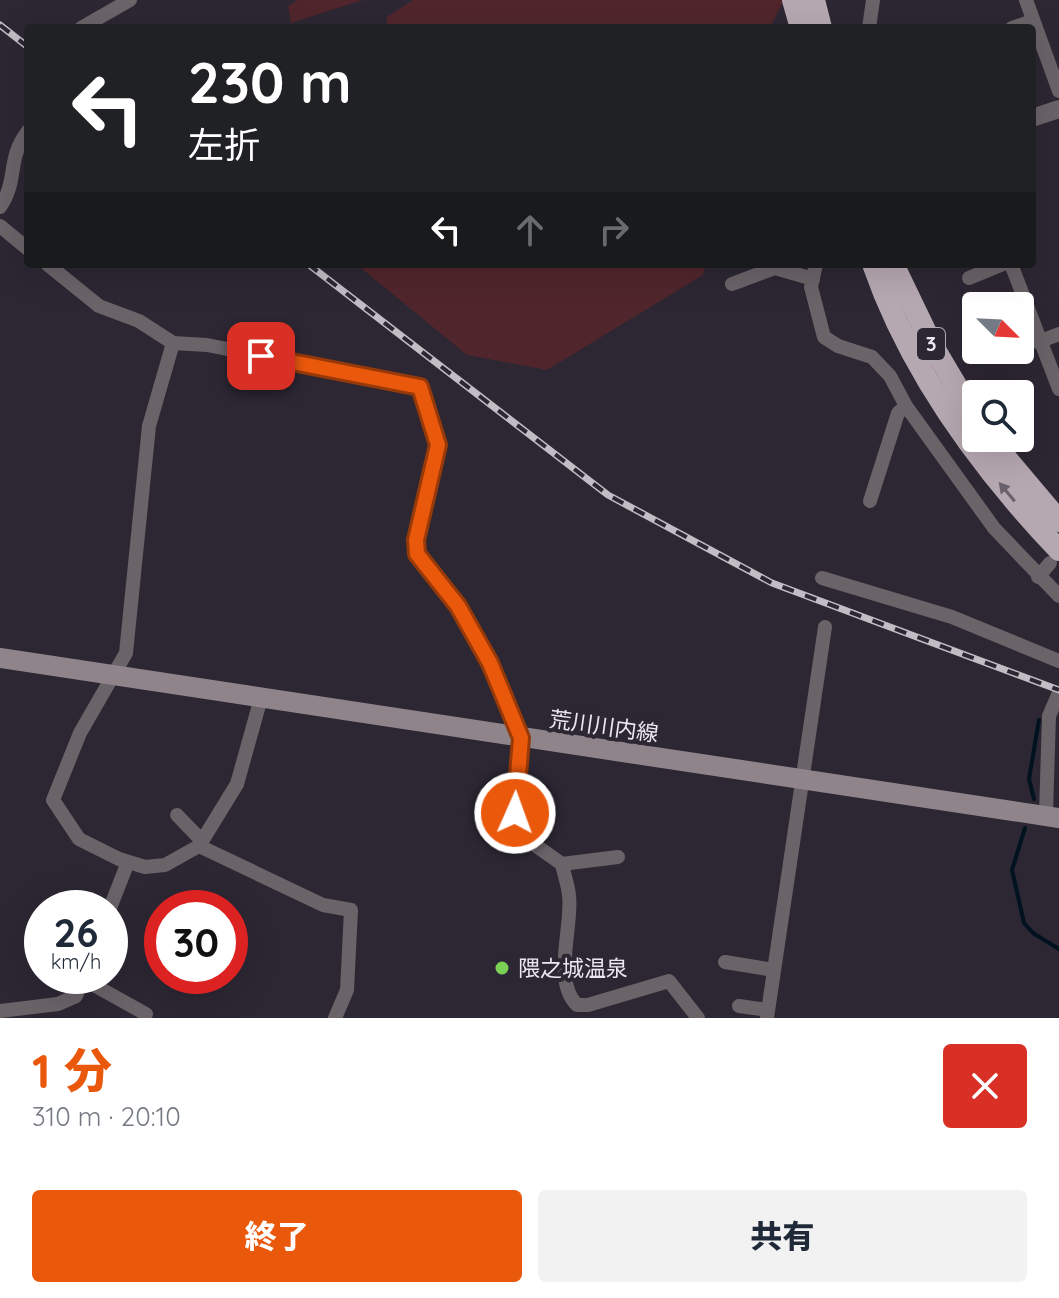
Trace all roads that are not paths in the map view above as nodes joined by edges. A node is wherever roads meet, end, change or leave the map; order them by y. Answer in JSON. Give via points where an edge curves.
{"nodes":[{"id":1,"x":130,"y":0,"type":"edge"},
{"id":2,"x":793,"y":0,"type":"edge"},
{"id":3,"x":814,"y":0,"type":"edge"},
{"id":4,"x":873,"y":0,"type":"edge"},
{"id":5,"x":1026,"y":0,"type":"edge"},
{"id":6,"x":1033,"y":21,"type":"junction"},
{"id":7,"x":88,"y":24,"type":"edge"},
{"id":8,"x":800,"y":24,"type":"edge"},
{"id":9,"x":820,"y":24,"type":"edge"},
{"id":10,"x":870,"y":24,"type":"edge"},
{"id":11,"x":1024,"y":24,"type":"edge"},
{"id":12,"x":1034,"y":24,"type":"edge"},
{"id":13,"x":1036,"y":29,"type":"edge"},
{"id":14,"x":1059,"y":91,"type":"edge"},
{"id":15,"x":1059,"y":109,"type":"edge"},
{"id":16,"x":1036,"y":117,"type":"edge"},
{"id":17,"x":24,"y":136,"type":"edge"},
{"id":18,"x":0,"y":207,"type":"edge"},
{"id":19,"x":0,"y":226,"type":"edge"},
{"id":20,"x":24,"y":246,"type":"edge"},
{"id":21,"x":52,"y":268,"type":"edge"},
{"id":22,"x":875,"y":268,"type":"edge"},
{"id":23,"x":895,"y":268,"type":"edge"},
{"id":24,"x":993,"y":268,"type":"edge"},
{"id":25,"x":1012,"y":268,"type":"edge"},
{"id":26,"x":814,"y":271,"type":"edge"},
{"id":27,"x":969,"y":278,"type":"dead end"},
{"id":28,"x":732,"y":284,"type":"dead end"},
{"id":29,"x":1059,"y":334,"type":"edge"},
{"id":30,"x":1038,"y":342,"type":"junction"},
{"id":31,"x":173,"y":343,"type":"junction"},
{"id":32,"x":1059,"y":389,"type":"edge"},
{"id":33,"x":962,"y":395,"type":"edge"},
{"id":34,"x":906,"y":406,"type":"junction"},
{"id":35,"x":1001,"y":452,"type":"edge"},
{"id":36,"x":870,"y":501,"type":"dead end"},
{"id":37,"x":1059,"y":521,"type":"edge"},
{"id":38,"x":1055,"y":557,"type":"edge"},
{"id":39,"x":1038,"y":577,"type":"junction"},
{"id":40,"x":822,"y":578,"type":"dead end"},
{"id":41,"x":1059,"y":596,"type":"edge"},
{"id":42,"x":825,"y":627,"type":"dead end"},
{"id":43,"x":0,"y":658,"type":"edge"},
{"id":44,"x":1059,"y":661,"type":"edge"},
{"id":45,"x":114,"y":676,"type":"junction"},
{"id":46,"x":1058,"y":695,"type":"edge"},
{"id":47,"x":261,"y":698,"type":"junction"},
{"id":48,"x":521,"y":738,"type":"junction"},
{"id":49,"x":802,"y":778,"type":"junction"},
{"id":50,"x":177,"y":815,"type":"dead end"},
{"id":51,"x":1052,"y":816,"type":"edge"},
{"id":52,"x":201,"y":844,"type":"junction"},
{"id":53,"x":618,"y":857,"type":"dead end"},
{"id":54,"x":128,"y":862,"type":"junction"},
{"id":55,"x":562,"y":864,"type":"junction"},
{"id":56,"x":117,"y":890,"type":"edge"},
{"id":57,"x":725,"y":962,"type":"dead end"},
{"id":58,"x":774,"y":970,"type":"junction"},
{"id":59,"x":77,"y":994,"type":"edge"},
{"id":60,"x":112,"y":994,"type":"edge"},
{"id":61,"x":739,"y":1006,"type":"dead end"},
{"id":62,"x":0,"y":1011,"type":"edge"},
{"id":63,"x":146,"y":1014,"type":"dead end"},
{"id":64,"x":768,"y":1014,"type":"edge"},
{"id":65,"x":335,"y":1018,"type":"edge"},
{"id":66,"x":698,"y":1018,"type":"edge"}],
"edges":[{"from":1,"to":7,"type":"street"},
{"from":2,"to":8,"type":"highway"},
{"from":3,"to":9,"type":"highway"},
{"from":4,"to":10,"type":"street"},
{"from":5,"to":6,"type":"street"},
{"from":6,"to":11,"type":"street"},
{"from":6,"to":12,"type":"street"},
{"from":13,"to":14,"type":"street"},
{"from":15,"to":16,"type":"street"},
{"from":17,"to":18,"type":"street","via":[[15,147],[10,192]]},
{"from":19,"to":20,"type":"street"},
{"from":21,"to":31,"type":"street","via":[[99,306],[139,321]]},
{"from":38,"to":22,"type":"highway","number":"3","one_way":true,"via":[[953,418],[912,351]]},
{"from":23,"to":33,"type":"highway","number":"3"},
{"from":24,"to":27,"type":"street"},
{"from":25,"to":30,"type":"street"},
{"from":26,"to":28,"type":"street","via":[[775,268]]},
{"from":26,"to":34,"type":"street","via":[[811,287],[824,337],[872,357]]},
{"from":29,"to":30,"type":"street"},
{"from":30,"to":32,"type":"street"},
{"from":31,"to":45,"type":"street","via":[[149,426],[126,653]]},
{"from":31,"to":48,"type":"street","via":[[420,387],[438,445],[417,554],[458,606],[490,663]]},
{"from":34,"to":36,"type":"street","via":[[898,413]]},
{"from":34,"to":39,"type":"street","via":[[994,528]]},
{"from":35,"to":37,"type":"highway"},
{"from":38,"to":39,"type":"street"},
{"from":39,"to":41,"type":"street"},
{"from":40,"to":44,"type":"street","via":[[952,617]]},
{"from":42,"to":49,"type":"street"},
{"from":43,"to":45,"type":"main road","name":"荒川川内線"},
{"from":45,"to":47,"type":"main road","name":"荒川川内線"},
{"from":45,"to":54,"type":"street","via":[[80,733],[53,800],[79,839]]},
{"from":46,"to":51,"type":"street","via":[[1049,716]]},
{"from":47,"to":48,"type":"main road","name":"荒川川内線"},
{"from":47,"to":52,"type":"street","via":[[237,784]]},
{"from":48,"to":49,"type":"main road","name":"荒川川内線"},
{"from":48,"to":55,"type":"street","via":[[515,813],[525,838]]},
{"from":49,"to":51,"type":"main road","name":"荒川川内線"},
{"from":49,"to":58,"type":"street"},
{"from":50,"to":52,"type":"street"},
{"from":52,"to":54,"type":"street","via":[[165,865]]},
{"from":52,"to":65,"type":"street","via":[[323,905],[351,910],[347,990]]},
{"from":53,"to":55,"type":"street"},
{"from":54,"to":56,"type":"street"},
{"from":55,"to":66,"type":"street","via":[[569,896],[566,979],[577,1005],[669,981]]},
{"from":57,"to":58,"type":"street"},
{"from":58,"to":64,"type":"street"},
{"from":59,"to":62,"type":"street","via":[[58,1004]]},
{"from":60,"to":63,"type":"street"},
{"from":61,"to":64,"type":"street"}]}
